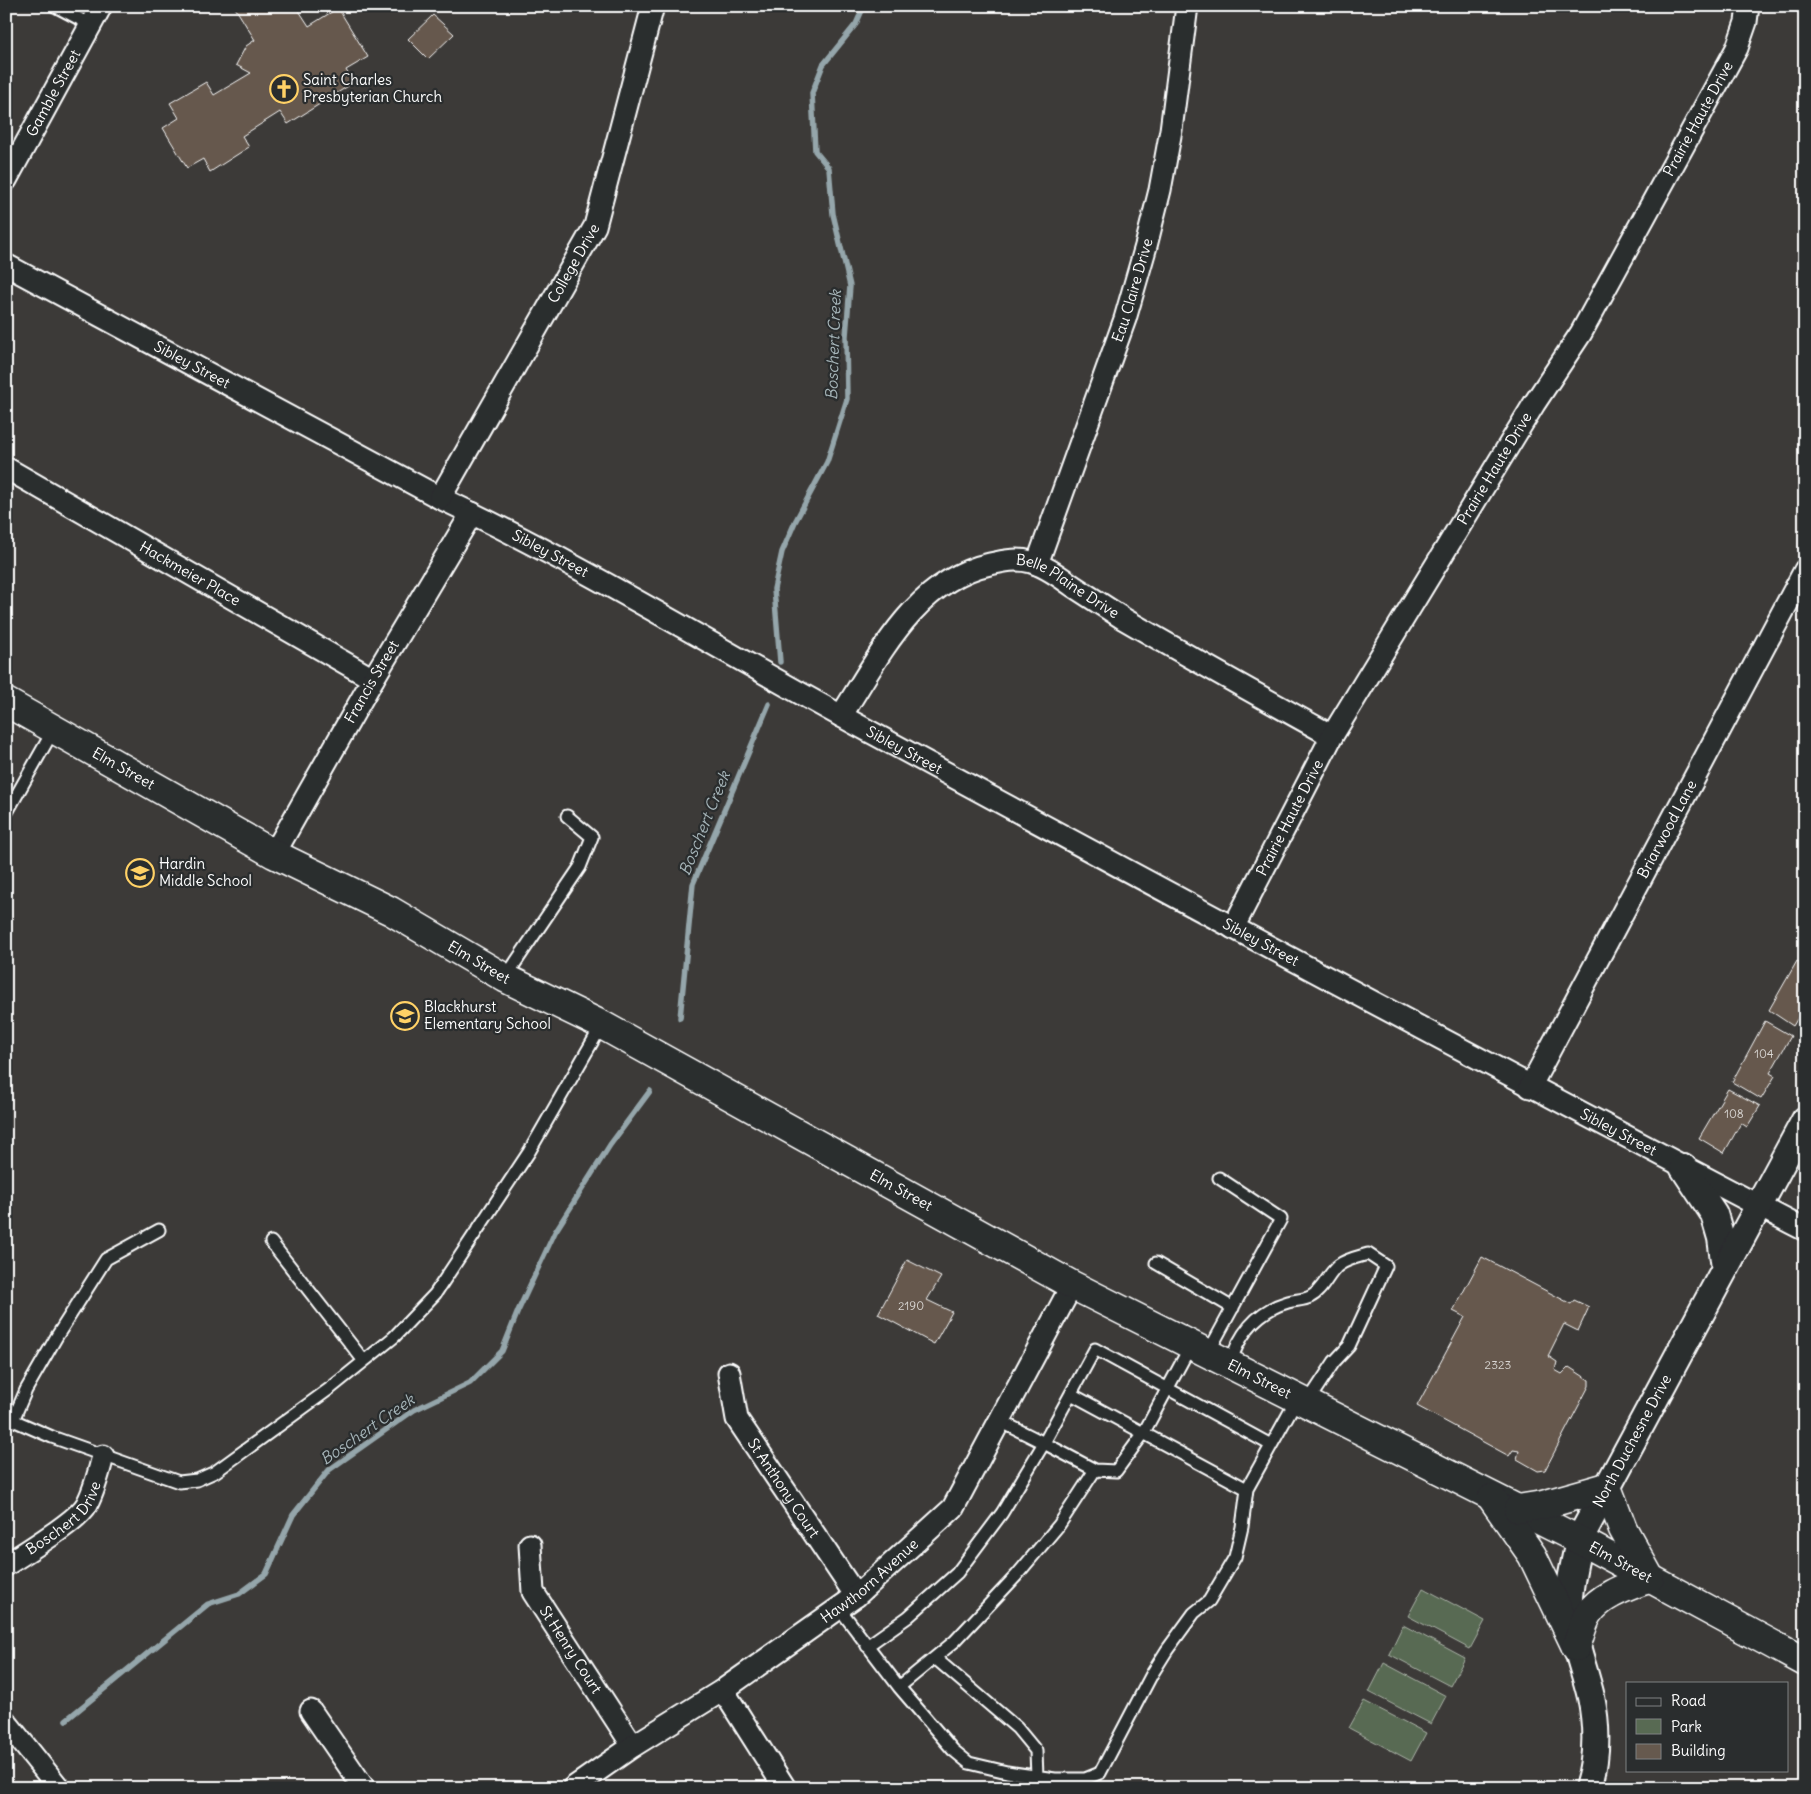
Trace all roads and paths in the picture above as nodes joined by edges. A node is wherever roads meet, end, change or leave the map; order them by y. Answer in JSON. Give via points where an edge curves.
{"nodes":[{"id":1,"x":55,"y":6,"type":"edge"},
{"id":2,"x":101,"y":6,"type":"edge"},
{"id":3,"x":653,"y":6,"type":"edge"},
{"id":4,"x":1187,"y":6,"type":"edge"},
{"id":5,"x":1748,"y":6,"type":"edge"},
{"id":6,"x":91,"y":25,"type":"junction"},
{"id":7,"x":6,"y":180,"type":"edge"},
{"id":8,"x":6,"y":264,"type":"edge"},
{"id":9,"x":6,"y":468,"type":"edge"},
{"id":10,"x":440,"y":498,"type":"junction"},
{"id":11,"x":472,"y":513,"type":"junction"},
{"id":12,"x":1037,"y":564,"type":"junction"},
{"id":13,"x":1805,"y":570,"type":"edge"},
{"id":14,"x":373,"y":679,"type":"junction"},
{"id":15,"x":6,"y":702,"type":"edge"},
{"id":16,"x":840,"y":716,"type":"junction"},
{"id":17,"x":54,"y":729,"type":"junction"},
{"id":18,"x":1332,"y":736,"type":"junction"},
{"id":19,"x":6,"y":814,"type":"edge"},
{"id":20,"x":567,"y":816,"type":"dead end"},
{"id":21,"x":274,"y":854,"type":"junction"},
{"id":22,"x":1232,"y":928,"type":"junction"},
{"id":23,"x":505,"y":978,"type":"junction"},
{"id":24,"x":602,"y":1025,"type":"junction"},
{"id":25,"x":1530,"y":1087,"type":"junction"},
{"id":26,"x":1805,"y":1120,"type":"edge"},
{"id":27,"x":1683,"y":1166,"type":"junction"},
{"id":28,"x":1219,"y":1178,"type":"dead end"},
{"id":29,"x":1758,"y":1205,"type":"junction"},
{"id":30,"x":159,"y":1230,"type":"dead end"},
{"id":31,"x":1805,"y":1230,"type":"edge"},
{"id":32,"x":271,"y":1242,"type":"dead end"},
{"id":33,"x":1156,"y":1263,"type":"dead end"},
{"id":34,"x":1724,"y":1268,"type":"junction"},
{"id":35,"x":1072,"y":1285,"type":"junction"},
{"id":36,"x":1233,"y":1308,"type":"junction"},
{"id":37,"x":1209,"y":1354,"type":"junction"},
{"id":38,"x":364,"y":1361,"type":"junction"},
{"id":39,"x":729,"y":1373,"type":"dead end"},
{"id":40,"x":1167,"y":1390,"type":"junction"},
{"id":41,"x":1071,"y":1394,"type":"junction"},
{"id":42,"x":1302,"y":1401,"type":"junction"},
{"id":43,"x":10,"y":1419,"type":"edge"},
{"id":44,"x":1000,"y":1421,"type":"junction"},
{"id":45,"x":1143,"y":1434,"type":"junction"},
{"id":46,"x":1044,"y":1443,"type":"junction"},
{"id":47,"x":1271,"y":1445,"type":"junction"},
{"id":48,"x":103,"y":1456,"type":"junction"},
{"id":49,"x":1095,"y":1470,"type":"junction"},
{"id":50,"x":1607,"y":1487,"type":"junction"},
{"id":51,"x":1247,"y":1489,"type":"junction"},
{"id":52,"x":1489,"y":1495,"type":"junction"},
{"id":53,"x":1518,"y":1509,"type":"junction"},
{"id":54,"x":1579,"y":1540,"type":"junction"},
{"id":55,"x":530,"y":1545,"type":"dead end"},
{"id":56,"x":6,"y":1565,"type":"edge"},
{"id":57,"x":1650,"y":1578,"type":"junction"},
{"id":58,"x":856,"y":1596,"type":"junction"},
{"id":59,"x":838,"y":1608,"type":"junction"},
{"id":60,"x":867,"y":1646,"type":"junction"},
{"id":61,"x":1576,"y":1647,"type":"junction"},
{"id":62,"x":935,"y":1658,"type":"junction"},
{"id":63,"x":1805,"y":1662,"type":"edge"},
{"id":64,"x":899,"y":1687,"type":"junction"},
{"id":65,"x":723,"y":1690,"type":"junction"},
{"id":66,"x":311,"y":1711,"type":"dead end"},
{"id":67,"x":6,"y":1722,"type":"edge"},
{"id":68,"x":634,"y":1746,"type":"junction"},
{"id":69,"x":1037,"y":1777,"type":"junction"},
{"id":70,"x":59,"y":1788,"type":"edge"},
{"id":71,"x":364,"y":1788,"type":"edge"},
{"id":72,"x":573,"y":1788,"type":"edge"},
{"id":73,"x":785,"y":1788,"type":"edge"},
{"id":74,"x":1588,"y":1788,"type":"edge"}],
"edges":[{"from":1,"to":6,"type":"lane"},
{"from":2,"to":6,"type":"street","name":"Gamble Street"},
{"from":3,"to":10,"type":"street","name":"College Drive","via":[[595,226]]},
{"from":4,"to":12,"type":"street","name":"Eau Claire Drive","via":[[1171,130],[1146,246],[1124,319]]},
{"from":5,"to":18,"type":"street","name":"Prairie Haute Drive","via":[[1737,48],[1581,332]]},
{"from":6,"to":7,"type":"street","name":"Gamble Street"},
{"from":8,"to":10,"type":"street","name":"Sibley Street"},
{"from":9,"to":14,"type":"street","name":"Hackmeier Place"},
{"from":10,"to":11,"type":"street","name":"Sibley Street"},
{"from":11,"to":14,"type":"street","name":"Francis Street"},
{"from":11,"to":16,"type":"street","name":"Sibley Street"},
{"from":12,"to":16,"type":"street","name":"Belle Plaine Drive","via":[[1015,560],[982,566],[962,572],[934,589],[890,641]]},
{"from":12,"to":18,"type":"street","name":"Belle Plaine Drive","via":[[1196,661]]},
{"from":13,"to":25,"type":"street","name":"Briarwood Lane"},
{"from":14,"to":21,"type":"street","name":"Francis Street"},
{"from":15,"to":17,"type":"main road","name":"Elm Street"},
{"from":16,"to":22,"type":"street","name":"Sibley Street"},
{"from":17,"to":19,"type":"lane"},
{"from":17,"to":21,"type":"main road","name":"Elm Street"},
{"from":18,"to":22,"type":"street","name":"Prairie Haute Drive"},
{"from":20,"to":23,"type":"lane","via":[[592,837],[580,867]]},
{"from":21,"to":23,"type":"main road","name":"Elm Street","via":[[391,911]]},
{"from":22,"to":25,"type":"street","name":"Sibley Street"},
{"from":23,"to":24,"type":"main road","name":"Elm Street"},
{"from":24,"to":35,"type":"main road","name":"Elm Street"},
{"from":24,"to":38,"type":"lane","via":[[529,1152],[435,1294],[394,1337]]},
{"from":25,"to":27,"type":"street","name":"Sibley Street"},
{"from":26,"to":29,"type":"street","name":"North Duchesne Drive"},
{"from":27,"to":29,"type":"street","name":"Sibley Street"},
{"from":27,"to":34,"type":"street","via":[[1714,1214]]},
{"from":28,"to":36,"type":"lane","via":[[1281,1219]]},
{"from":29,"to":31,"type":"street","name":"Sibley Street"},
{"from":29,"to":34,"type":"street","name":"North Duchesne Drive"},
{"from":30,"to":43,"type":"lane","via":[[106,1259]]},
{"from":32,"to":38,"type":"lane"},
{"from":33,"to":36,"type":"lane"},
{"from":34,"to":50,"type":"street","name":"North Duchesne Drive"},
{"from":35,"to":37,"type":"main road","name":"Elm Street"},
{"from":35,"to":44,"type":"street","name":"Hawthorn Avenue"},
{"from":36,"to":37,"type":"lane"},
{"from":37,"to":40,"type":"lane"},
{"from":37,"to":42,"type":"main road","name":"Elm Street"},
{"from":37,"to":42,"type":"lane","via":[[1235,1346],[1247,1328],[1268,1309],[1312,1296],[1338,1265],[1368,1254],[1386,1266],[1349,1346]]},
{"from":38,"to":48,"type":"lane","via":[[215,1472],[197,1480],[179,1482]]},
{"from":39,"to":58,"type":"street","name":"St Anthony Court","via":[[737,1419]]},
{"from":40,"to":41,"type":"lane","via":[[1095,1349]]},
{"from":40,"to":45,"type":"lane"},
{"from":40,"to":47,"type":"lane"},
{"from":41,"to":45,"type":"lane"},
{"from":41,"to":46,"type":"lane"},
{"from":42,"to":47,"type":"lane"},
{"from":42,"to":52,"type":"main road","name":"Elm Street"},
{"from":43,"to":48,"type":"lane"},
{"from":44,"to":46,"type":"lane"},
{"from":44,"to":58,"type":"street","name":"Hawthorn Avenue","via":[[953,1508]]},
{"from":45,"to":49,"type":"lane","via":[[1116,1471]]},
{"from":45,"to":51,"type":"lane"},
{"from":46,"to":49,"type":"lane"},
{"from":46,"to":60,"type":"lane","via":[[1002,1513],[957,1572],[908,1618]]},
{"from":47,"to":51,"type":"lane"},
{"from":48,"to":56,"type":"street","name":"Boschert Drive","via":[[95,1488],[86,1506],[76,1517]]},
{"from":49,"to":62,"type":"lane","via":[[1059,1525],[1022,1569]]},
{"from":50,"to":53,"type":"main road"},
{"from":50,"to":54,"type":"street","name":"North Duchesne Drive"},
{"from":50,"to":57,"type":"main road","via":[[1623,1529]]},
{"from":51,"to":69,"type":"lane","via":[[1235,1557],[1209,1601],[1194,1614],[1167,1650],[1100,1773],[1085,1779]]},
{"from":52,"to":53,"type":"main road","name":"Elm Street"},
{"from":52,"to":61,"type":"main road","via":[[1532,1555]]},
{"from":53,"to":54,"type":"main road","name":"Elm Street"},
{"from":54,"to":57,"type":"main road","name":"Elm Street"},
{"from":54,"to":61,"type":"street","name":"North Duchesne Drive","via":[[1569,1606]]},
{"from":55,"to":68,"type":"street","name":"St Henry Court","via":[[533,1592]]},
{"from":57,"to":61,"type":"main road","via":[[1600,1602],[1588,1614]]},
{"from":57,"to":63,"type":"main road","name":"Elm Street"},
{"from":58,"to":59,"type":"street","name":"Hawthorn Avenue"},
{"from":59,"to":60,"type":"lane"},
{"from":59,"to":65,"type":"street","name":"Hawthorn Avenue"},
{"from":60,"to":64,"type":"lane"},
{"from":61,"to":74,"type":"street","name":"North Duchesne Drive","via":[[1596,1727],[1593,1773]]},
{"from":62,"to":64,"type":"lane"},
{"from":62,"to":69,"type":"lane","via":[[1017,1728],[1036,1751]]},
{"from":64,"to":69,"type":"lane","via":[[953,1750],[969,1763]]},
{"from":65,"to":68,"type":"street","name":"Hawthorn Avenue"},
{"from":65,"to":73,"type":"street"},
{"from":66,"to":71,"type":"street"},
{"from":67,"to":70,"type":"street"},
{"from":68,"to":72,"type":"street","name":"Hawthorn Avenue"}]}
